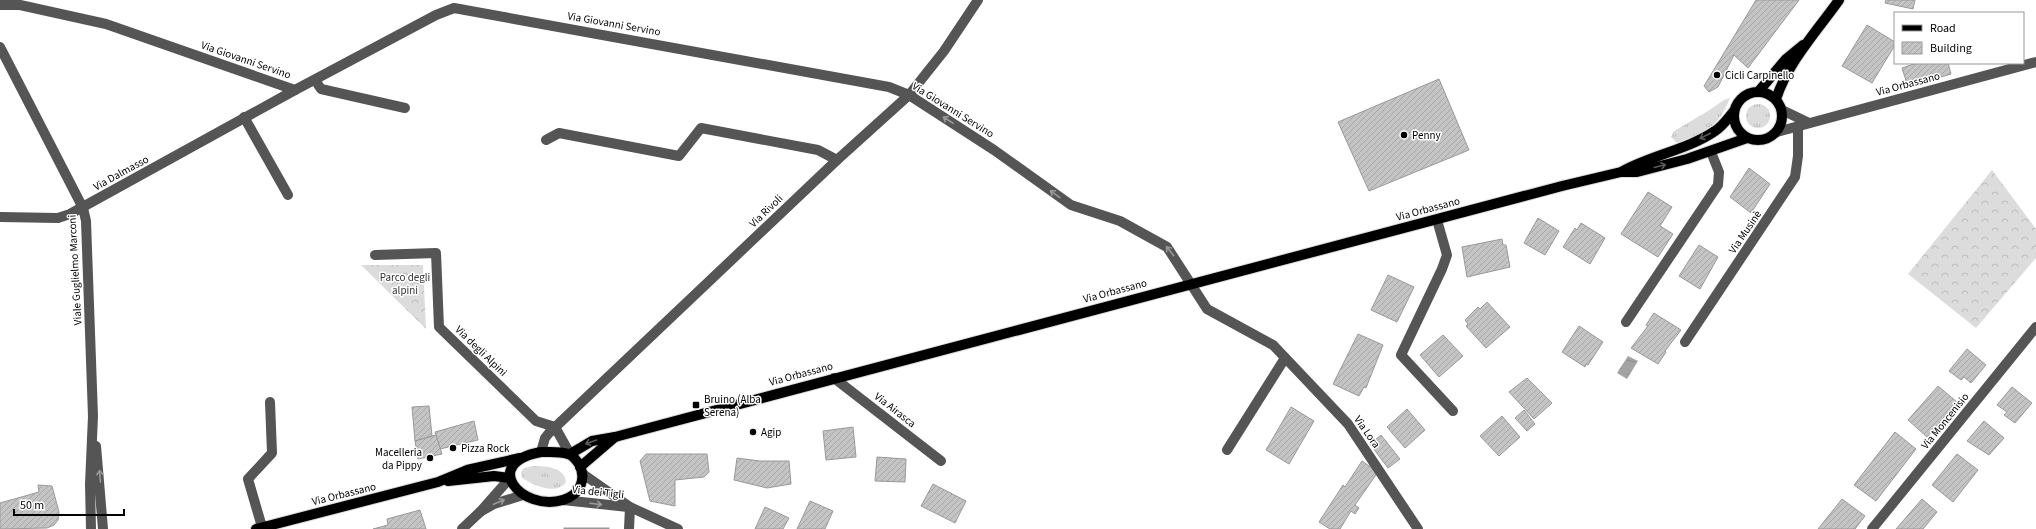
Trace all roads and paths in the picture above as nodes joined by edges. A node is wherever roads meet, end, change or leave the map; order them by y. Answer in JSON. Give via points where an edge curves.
{"nodes":[{"id":1,"x":978,"y":0,"type":"edge"},
{"id":2,"x":1839,"y":0,"type":"edge"},
{"id":3,"x":0,"y":5,"type":"edge"},
{"id":4,"x":1809,"y":40,"type":"junction"},
{"id":5,"x":0,"y":47,"type":"edge"},
{"id":6,"x":2036,"y":62,"type":"edge"},
{"id":7,"x":315,"y":80,"type":"junction"},
{"id":8,"x":295,"y":90,"type":"junction"},
{"id":9,"x":1759,"y":91,"type":"junction"},
{"id":10,"x":909,"y":95,"type":"junction"},
{"id":11,"x":1776,"y":99,"type":"junction"},
{"id":12,"x":405,"y":108,"type":"dead end"},
{"id":13,"x":1782,"y":110,"type":"junction"},
{"id":14,"x":1734,"y":111,"type":"junction"},
{"id":15,"x":244,"y":117,"type":"junction"},
{"id":16,"x":1809,"y":123,"type":"junction"},
{"id":17,"x":1798,"y":126,"type":"junction"},
{"id":18,"x":1777,"y":132,"type":"junction"},
{"id":19,"x":1747,"y":138,"type":"junction"},
{"id":20,"x":546,"y":140,"type":"dead end"},
{"id":21,"x":1711,"y":152,"type":"junction"},
{"id":22,"x":837,"y":160,"type":"junction"},
{"id":23,"x":1621,"y":172,"type":"junction"},
{"id":24,"x":288,"y":195,"type":"dead end"},
{"id":25,"x":83,"y":208,"type":"junction"},
{"id":26,"x":0,"y":217,"type":"edge"},
{"id":27,"x":1437,"y":220,"type":"junction"},
{"id":28,"x":375,"y":255,"type":"dead end"},
{"id":29,"x":1192,"y":283,"type":"junction"},
{"id":30,"x":1626,"y":322,"type":"dead end"},
{"id":31,"x":2036,"y":327,"type":"edge"},
{"id":32,"x":1685,"y":342,"type":"dead end"},
{"id":33,"x":1285,"y":358,"type":"junction"},
{"id":34,"x":834,"y":378,"type":"junction"},
{"id":35,"x":270,"y":402,"type":"dead end"},
{"id":36,"x":1453,"y":412,"type":"dead end"},
{"id":37,"x":93,"y":416,"type":"junction"},
{"id":38,"x":556,"y":427,"type":"junction"},
{"id":39,"x":615,"y":437,"type":"junction"},
{"id":40,"x":1227,"y":450,"type":"dead end"},
{"id":41,"x":541,"y":452,"type":"junction"},
{"id":42,"x":570,"y":454,"type":"junction"},
{"id":43,"x":520,"y":458,"type":"junction"},
{"id":44,"x":941,"y":461,"type":"dead end"},
{"id":45,"x":582,"y":471,"type":"junction"},
{"id":46,"x":510,"y":478,"type":"junction"},
{"id":47,"x":438,"y":482,"type":"junction"},
{"id":48,"x":523,"y":494,"type":"junction"},
{"id":49,"x":563,"y":500,"type":"junction"},
{"id":50,"x":630,"y":507,"type":"junction"},
{"id":51,"x":480,"y":512,"type":"junction"},
{"id":52,"x":259,"y":528,"type":"edge"},
{"id":53,"x":91,"y":529,"type":"edge"},
{"id":54,"x":103,"y":529,"type":"edge"},
{"id":55,"x":462,"y":529,"type":"edge"},
{"id":56,"x":629,"y":529,"type":"edge"},
{"id":57,"x":678,"y":529,"type":"edge"},
{"id":58,"x":1418,"y":529,"type":"edge"},
{"id":59,"x":1872,"y":529,"type":"edge"}],
"edges":[{"from":1,"to":10,"type":"street","name":"Via Rivoli","via":[[944,51]]},
{"from":2,"to":4,"type":"main road"},
{"from":3,"to":8,"type":"street","name":"Via Giovanni Servino","via":[[20,5],[106,24]]},
{"from":4,"to":9,"type":"main road","via":[[1786,59]]},
{"from":4,"to":11,"type":"main road","via":[[1780,85]]},
{"from":5,"to":25,"type":"street","name":"Viale Guglielmo Marconi"},
{"from":6,"to":16,"type":"street","name":"Via Orbassano"},
{"from":7,"to":8,"type":"street","name":"Via Giovanni Servino"},
{"from":7,"to":10,"type":"street","name":"Via Giovanni Servino","via":[[436,15],[454,8],[889,87]]},
{"from":7,"to":12,"type":"street","via":[[321,89]]},
{"from":8,"to":15,"type":"street","name":"Via Dalmasso"},
{"from":9,"to":11,"type":"main road"},
{"from":9,"to":14,"type":"main road","via":[[1742,97]]},
{"from":10,"to":22,"type":"street","name":"Via Rivoli"},
{"from":29,"to":10,"type":"street","name":"Via Giovanni Servino","one_way":true,"via":[[1167,247],[1120,222],[1071,205],[994,150]]},
{"from":11,"to":13,"type":"main road"},
{"from":13,"to":16,"type":"street"},
{"from":13,"to":18,"type":"main road","via":[[1781,126]]},
{"from":14,"to":19,"type":"main road","via":[[1736,127]]},
{"from":14,"to":23,"type":"main road","name":"Via Orbassano","one_way":true,"via":[[1723,124],[1709,134]]},
{"from":15,"to":24,"type":"street"},
{"from":15,"to":25,"type":"street","name":"Via Dalmasso"},
{"from":16,"to":17,"type":"street","name":"Via Orbassano"},
{"from":17,"to":18,"type":"street","name":"Via Orbassano"},
{"from":17,"to":32,"type":"street","name":"Via Musinè","via":[[1795,177]]},
{"from":18,"to":19,"type":"main road","via":[[1763,140]]},
{"from":19,"to":21,"type":"main road","name":"Via Orbassano"},
{"from":20,"to":22,"type":"street","via":[[559,133],[679,156],[701,128],[818,150]]},
{"from":23,"to":21,"type":"main road","name":"Via Orbassano","one_way":true,"via":[[1637,172]]},
{"from":21,"to":30,"type":"street","via":[[1720,172],[1718,185]]},
{"from":22,"to":38,"type":"street","name":"Via Rivoli"},
{"from":23,"to":27,"type":"main road","name":"Via Orbassano"},
{"from":25,"to":26,"type":"street","name":"Via Dalmasso","via":[[58,218]]},
{"from":25,"to":37,"type":"street","name":"Viale Guglielmo Marconi","via":[[86,221]]},
{"from":27,"to":29,"type":"main road","name":"Via Orbassano"},
{"from":27,"to":36,"type":"street","via":[[1447,254],[1401,355]]},
{"from":28,"to":38,"type":"street","name":"Via degli Alpini","via":[[436,254],[439,327],[536,421]]},
{"from":29,"to":33,"type":"street","name":"Via Lora","via":[[1207,309],[1273,345]]},
{"from":29,"to":34,"type":"main road","name":"Via Orbassano"},
{"from":31,"to":59,"type":"street","name":"Via Moncenisio"},
{"from":33,"to":40,"type":"street"},
{"from":33,"to":58,"type":"street","name":"Via Lora","via":[[1348,424]]},
{"from":34,"to":39,"type":"main road","name":"Via Orbassano"},
{"from":34,"to":44,"type":"street","name":"Via Airasca"},
{"from":35,"to":52,"type":"street","via":[[272,453],[248,479]]},
{"from":37,"to":53,"type":"street","name":"Viale Guglielmo Marconi"},
{"from":54,"to":37,"type":"street","name":"Viale Guglielmo Marconi","one_way":true},
{"from":38,"to":41,"type":"street","name":"Via Rivoli","via":[[545,438]]},
{"from":38,"to":42,"type":"street"},
{"from":39,"to":42,"type":"main road","name":"Via Orbassano","one_way":true,"via":[[592,440]]},
{"from":39,"to":45,"type":"main road","name":"Via Orbassano"},
{"from":41,"to":42,"type":"main road","name":"Via Orbassano"},
{"from":41,"to":43,"type":"main road","name":"Via Orbassano"},
{"from":42,"to":45,"type":"main road"},
{"from":43,"to":46,"type":"main road","via":[[513,464]]},
{"from":43,"to":47,"type":"main road","name":"Via Orbassano","via":[[467,470]]},
{"from":45,"to":49,"type":"main road","name":"Via Orbassano","via":[[583,483],[573,495]]},
{"from":45,"to":50,"type":"street","name":"Via dei Tigli"},
{"from":46,"to":47,"type":"main road","name":"Via Orbassano","via":[[494,476]]},
{"from":46,"to":48,"type":"main road","via":[[514,488]]},
{"from":46,"to":51,"type":"street"},
{"from":47,"to":52,"type":"main road","name":"Via Orbassano"},
{"from":48,"to":49,"type":"main road","via":[[539,500]]},
{"from":51,"to":48,"type":"street","one_way":true},
{"from":49,"to":50,"type":"street","name":"Via dei Tigli","one_way":true},
{"from":50,"to":56,"type":"street"},
{"from":50,"to":57,"type":"street","name":"Via dei Tigli"},
{"from":51,"to":55,"type":"street"}]}
